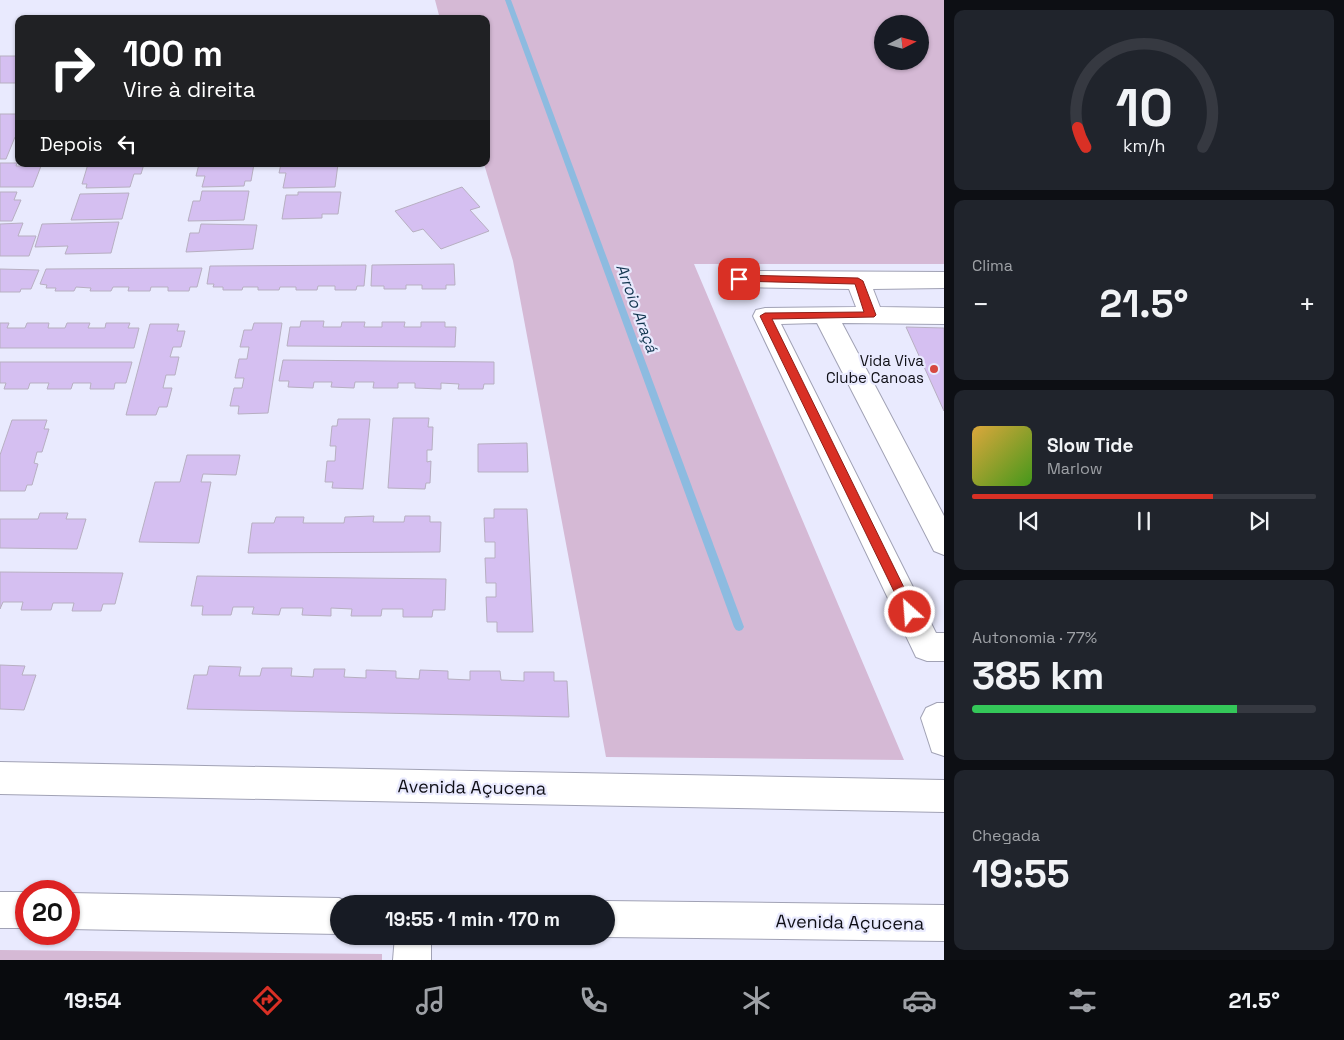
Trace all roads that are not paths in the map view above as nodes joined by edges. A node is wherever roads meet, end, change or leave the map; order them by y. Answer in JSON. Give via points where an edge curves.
{"nodes":[{"id":1,"x":739,"y":279,"type":"dead end"},
{"id":2,"x":944,"y":280,"type":"edge"},
{"id":3,"x":858,"y":281,"type":"junction"},
{"id":4,"x":825,"y":315,"type":"junction"},
{"id":5,"x":871,"y":315,"type":"junction"},
{"id":6,"x":944,"y":316,"type":"edge"},
{"id":7,"x":944,"y":543,"type":"edge"},
{"id":8,"x":944,"y":647,"type":"edge"},
{"id":9,"x":944,"y":718,"type":"edge"},
{"id":10,"x":944,"y":741,"type":"edge"},
{"id":11,"x":0,"y":778,"type":"edge"},
{"id":12,"x":944,"y":796,"type":"edge"},
{"id":13,"x":0,"y":910,"type":"edge"},
{"id":14,"x":15,"y":910,"type":"edge"},
{"id":15,"x":80,"y":911,"type":"edge"},
{"id":16,"x":330,"y":916,"type":"edge"},
{"id":17,"x":615,"y":919,"type":"edge"},
{"id":18,"x":944,"y":923,"type":"edge"},
{"id":19,"x":413,"y":945,"type":"edge"},
{"id":20,"x":412,"y":960,"type":"edge"}],
"edges":[{"from":1,"to":3,"type":"main road"},
{"from":2,"to":3,"type":"main road"},
{"from":3,"to":5,"type":"main road"},
{"from":4,"to":5,"type":"main road"},
{"from":4,"to":7,"type":"main road"},
{"from":4,"to":8,"type":"main road","via":[[765,316],[927,647]]},
{"from":5,"to":6,"type":"main road"},
{"from":9,"to":10,"type":"main road","via":[[937,718]]},
{"from":11,"to":12,"type":"main road","name":"Avenida Açucena"},
{"from":13,"to":14,"type":"main road"},
{"from":15,"to":16,"type":"main road"},
{"from":17,"to":18,"type":"main road","name":"Avenida Açucena"},
{"from":19,"to":20,"type":"main road"}]}
